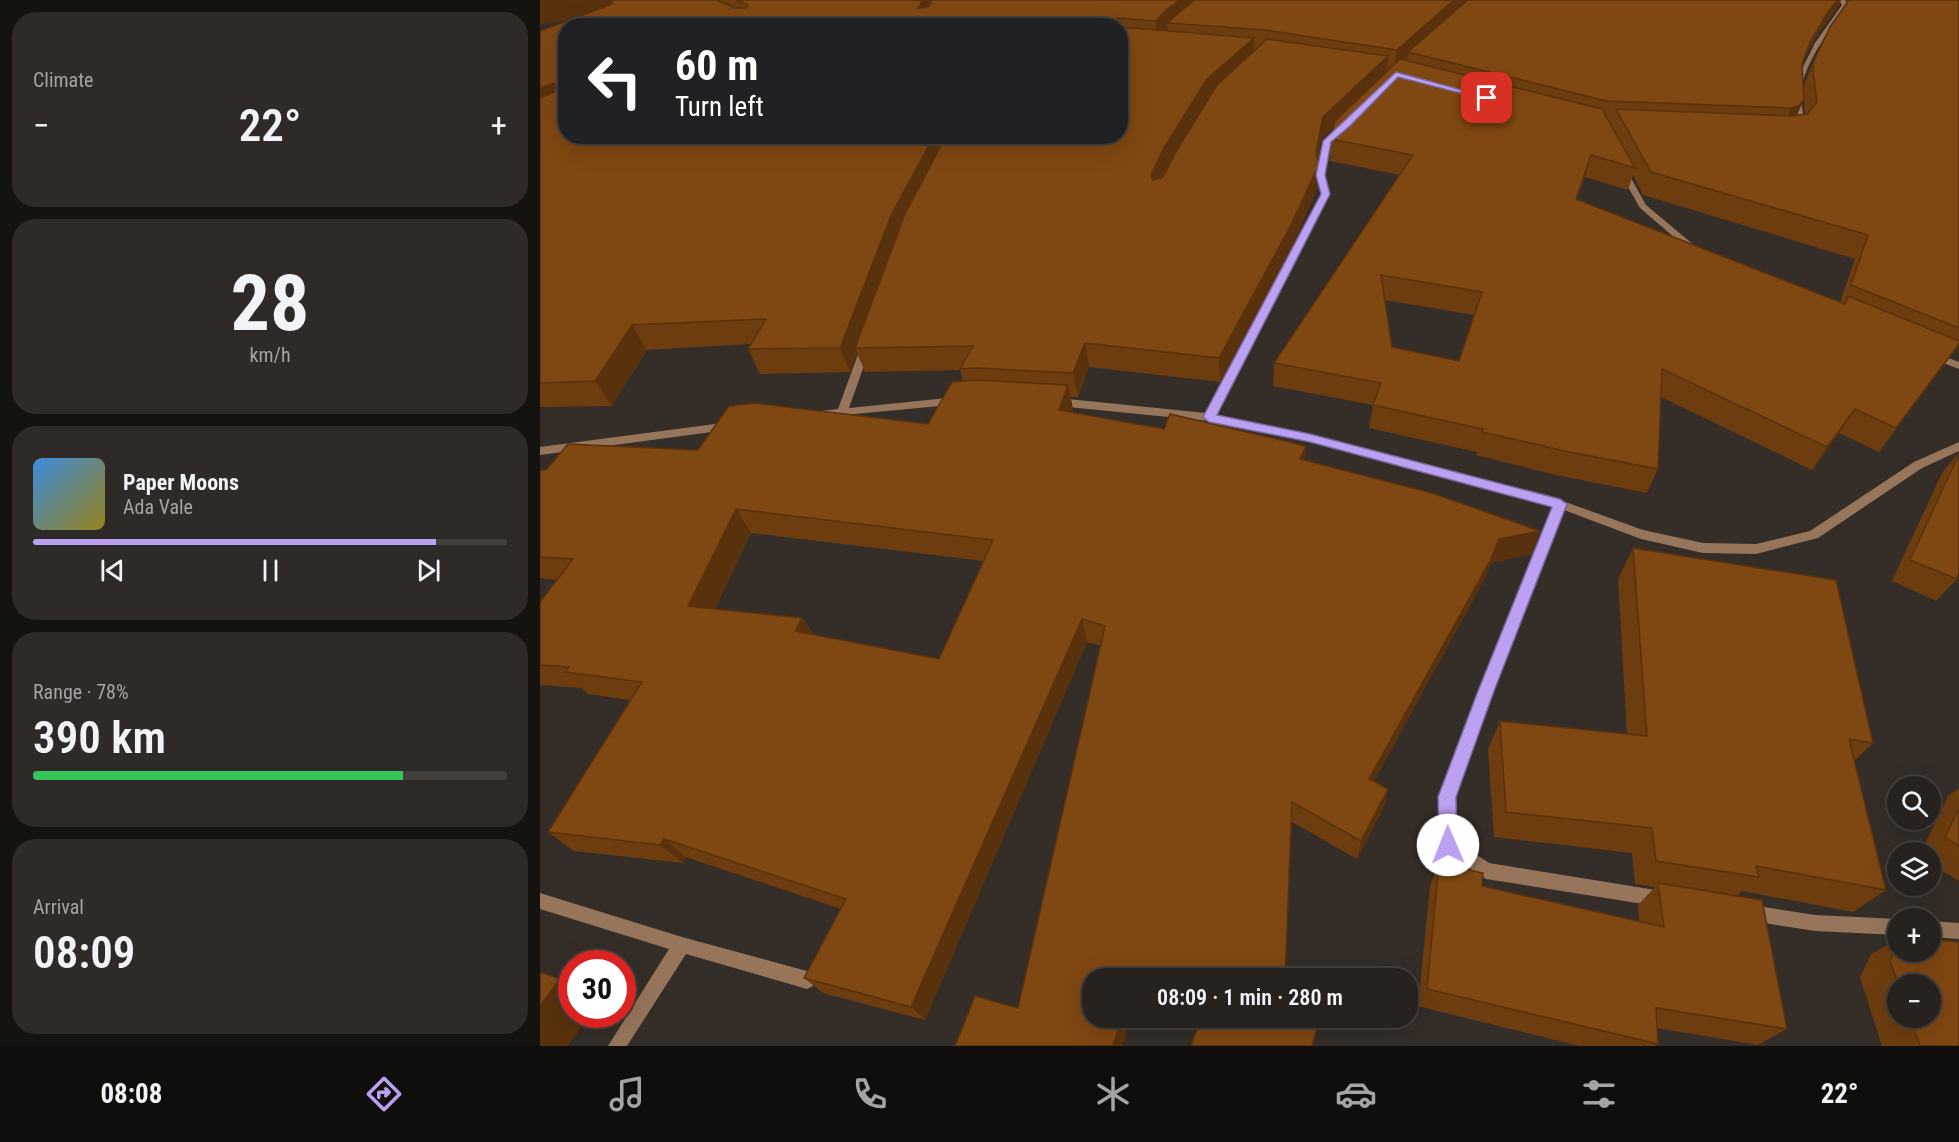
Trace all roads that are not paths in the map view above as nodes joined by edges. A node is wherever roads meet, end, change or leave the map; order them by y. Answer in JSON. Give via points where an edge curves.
{"nodes":[{"id":1,"x":1842,"y":0,"type":"edge"},
{"id":2,"x":1347,"y":124,"type":"edge"},
{"id":3,"x":1788,"y":134,"type":"edge"},
{"id":4,"x":1619,"y":163,"type":"edge"},
{"id":5,"x":1704,"y":256,"type":"edge"},
{"id":6,"x":870,"y":335,"type":"edge"},
{"id":7,"x":1918,"y":349,"type":"edge"},
{"id":8,"x":1959,"y":366,"type":"edge"},
{"id":9,"x":972,"y":399,"type":"edge"},
{"id":10,"x":1041,"y":402,"type":"edge"},
{"id":11,"x":843,"y":411,"type":"junction"},
{"id":12,"x":808,"y":416,"type":"edge"},
{"id":13,"x":1209,"y":417,"type":"junction"},
{"id":14,"x":738,"y":425,"type":"edge"},
{"id":15,"x":1959,"y":446,"type":"edge"},
{"id":16,"x":540,"y":451,"type":"edge"},
{"id":17,"x":1560,"y":504,"type":"junction"},
{"id":18,"x":540,"y":901,"type":"edge"},
{"id":19,"x":1674,"y":901,"type":"edge"},
{"id":20,"x":1733,"y":910,"type":"edge"},
{"id":21,"x":1887,"y":926,"type":"edge"},
{"id":22,"x":1941,"y":929,"type":"edge"},
{"id":23,"x":1959,"y":930,"type":"edge"},
{"id":24,"x":682,"y":945,"type":"junction"},
{"id":25,"x":807,"y":980,"type":"edge"},
{"id":26,"x":617,"y":1046,"type":"edge"}],
"edges":[{"from":1,"to":3,"type":"street","via":[[1845,5],[1829,24],[1802,76],[1796,102],[1801,118],[1799,127]]},
{"from":2,"to":13,"type":"street","via":[[1327,141],[1321,175],[1326,194]]},
{"from":4,"to":5,"type":"street","via":[[1643,206]]},
{"from":6,"to":11,"type":"street"},
{"from":7,"to":8,"type":"street"},
{"from":9,"to":11,"type":"street"},
{"from":10,"to":13,"type":"street"},
{"from":11,"to":12,"type":"street"},
{"from":13,"to":17,"type":"street","via":[[1310,438]]},
{"from":14,"to":16,"type":"street"},
{"from":15,"to":17,"type":"street","via":[[1918,465],[1814,535],[1756,549],[1703,548],[1641,534]]},
{"from":17,"to":19,"type":"street","via":[[1447,797],[1448,845],[1486,871]]},
{"from":18,"to":24,"type":"street"},
{"from":20,"to":21,"type":"street","via":[[1815,923]]},
{"from":22,"to":23,"type":"street"},
{"from":24,"to":25,"type":"street"},
{"from":24,"to":26,"type":"street"}]}
